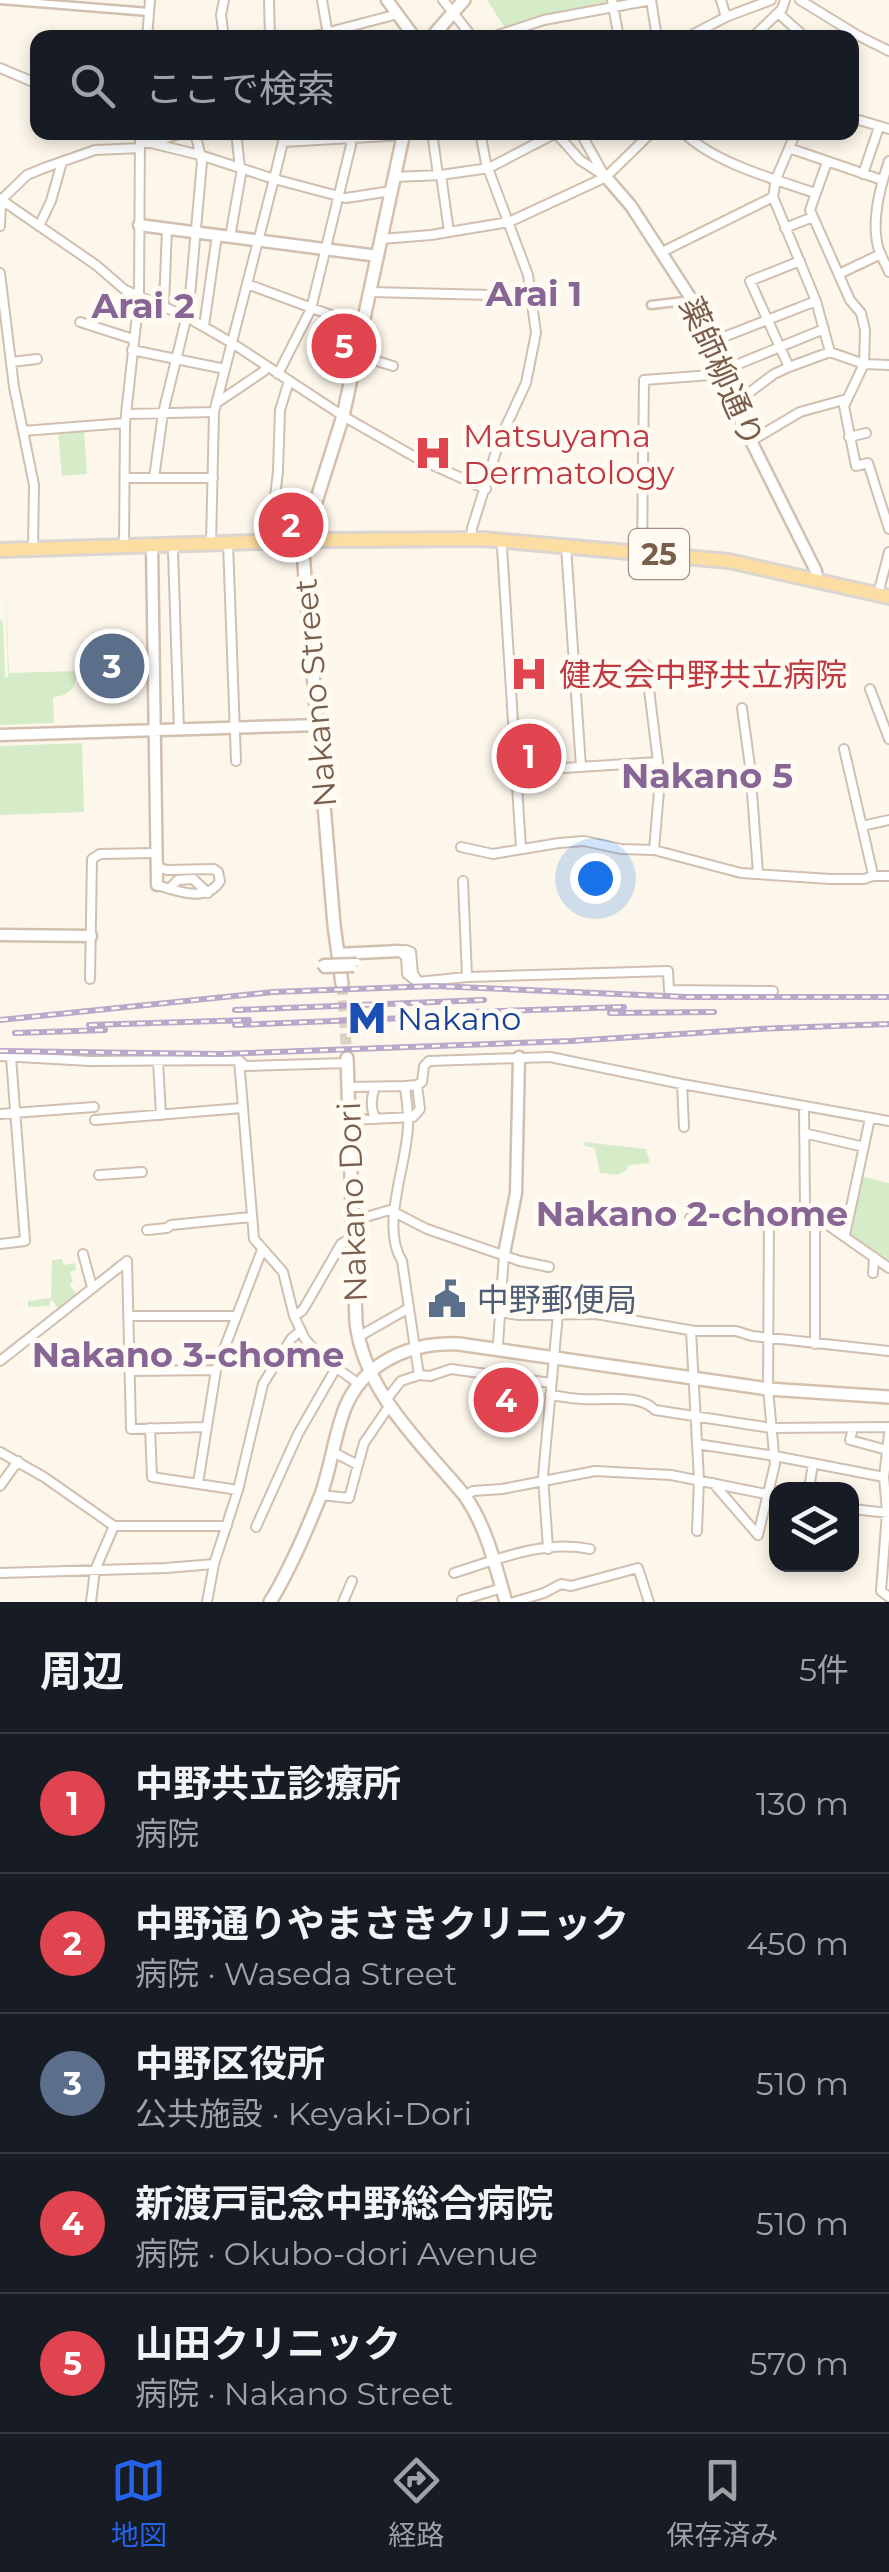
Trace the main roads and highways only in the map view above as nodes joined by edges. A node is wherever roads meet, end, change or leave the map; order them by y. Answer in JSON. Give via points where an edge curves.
{"nodes":[{"id":1,"x":464,"y":0,"type":"edge"},
{"id":2,"x":438,"y":30,"type":"edge"},
{"id":3,"x":403,"y":140,"type":"edge"},
{"id":4,"x":304,"y":541,"type":"junction"},
{"id":5,"x":0,"y":550,"type":"edge"},
{"id":6,"x":883,"y":595,"type":"edge"},
{"id":7,"x":342,"y":984,"type":"tunnel mouth"},
{"id":8,"x":347,"y":1061,"type":"tunnel mouth"},
{"id":9,"x":370,"y":1373,"type":"junction"},
{"id":10,"x":889,"y":1396,"type":"edge"},
{"id":11,"x":270,"y":1602,"type":"edge"},
{"id":12,"x":510,"y":1602,"type":"edge"}],
"edges":[{"from":1,"to":2,"type":"main road"},
{"from":3,"to":4,"type":"main road","name":"Nakano Street","via":[[343,416]]},
{"from":4,"to":5,"type":"main road","number":"25"},
{"from":4,"to":6,"type":"main road","number":"25","via":[[471,539],[642,552],[730,561]]},
{"from":4,"to":7,"type":"main road","name":"Nakano Street"},
{"from":8,"to":9,"type":"main road","name":"Nakano Dori","via":[[358,1336]]},
{"from":9,"to":10,"type":"main road","via":[[416,1347],[458,1344],[768,1389]]},
{"from":9,"to":11,"type":"main road","via":[[345,1409],[320,1495]]},
{"from":9,"to":12,"type":"main road","name":"Nakano Dori","via":[[480,1520]]}]}
